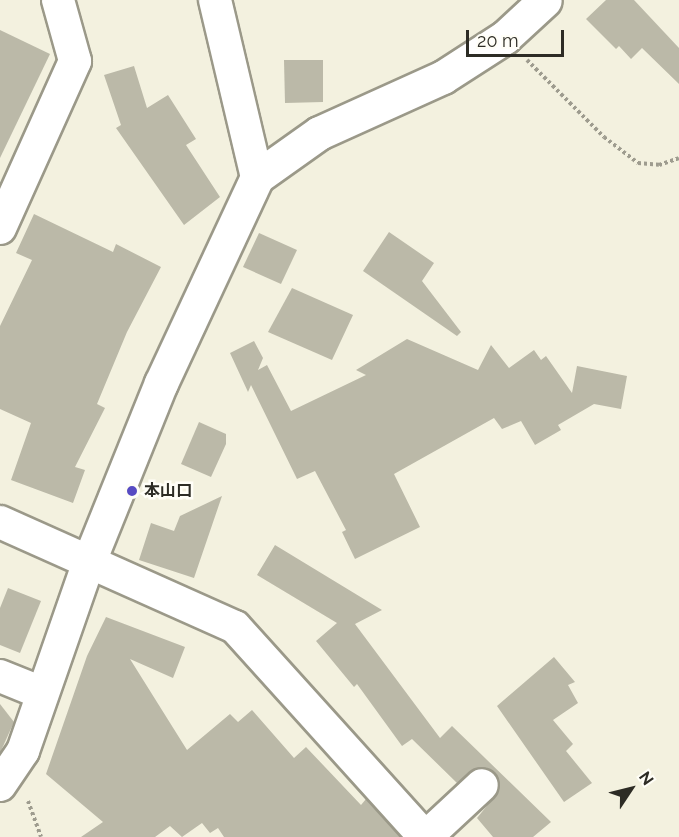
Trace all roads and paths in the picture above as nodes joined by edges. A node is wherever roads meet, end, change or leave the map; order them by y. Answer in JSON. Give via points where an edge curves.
{"nodes":[{"id":1,"x":58,"y":0,"type":"edge"},
{"id":2,"x":215,"y":0,"type":"edge"},
{"id":3,"x":545,"y":0,"type":"edge"},
{"id":4,"x":505,"y":37,"type":"junction"},
{"id":5,"x":679,"y":158,"type":"edge"},
{"id":6,"x":256,"y":177,"type":"junction"},
{"id":7,"x":0,"y":228,"type":"edge"},
{"id":8,"x":0,"y":522,"type":"edge"},
{"id":9,"x":89,"y":561,"type":"junction"},
{"id":10,"x":0,"y":676,"type":"edge"},
{"id":11,"x":42,"y":693,"type":"junction"},
{"id":12,"x":0,"y":785,"type":"edge"},
{"id":13,"x":482,"y":785,"type":"dead end"},
{"id":14,"x":425,"y":837,"type":"edge"}],
"edges":[{"from":1,"to":7,"type":"street","via":[[75,61]]},
{"from":2,"to":6,"type":"street"},
{"from":3,"to":4,"type":"street"},
{"from":4,"to":5,"type":"path","via":[[604,137],[638,163],[659,165]]},
{"from":4,"to":6,"type":"street","via":[[443,77],[319,133]]},
{"from":6,"to":9,"type":"street","via":[[161,383]]},
{"from":8,"to":9,"type":"street"},
{"from":9,"to":11,"type":"street"},
{"from":9,"to":14,"type":"street","via":[[235,627]]},
{"from":10,"to":11,"type":"street"},
{"from":11,"to":12,"type":"street","via":[[23,751]]},
{"from":13,"to":14,"type":"street"}]}
